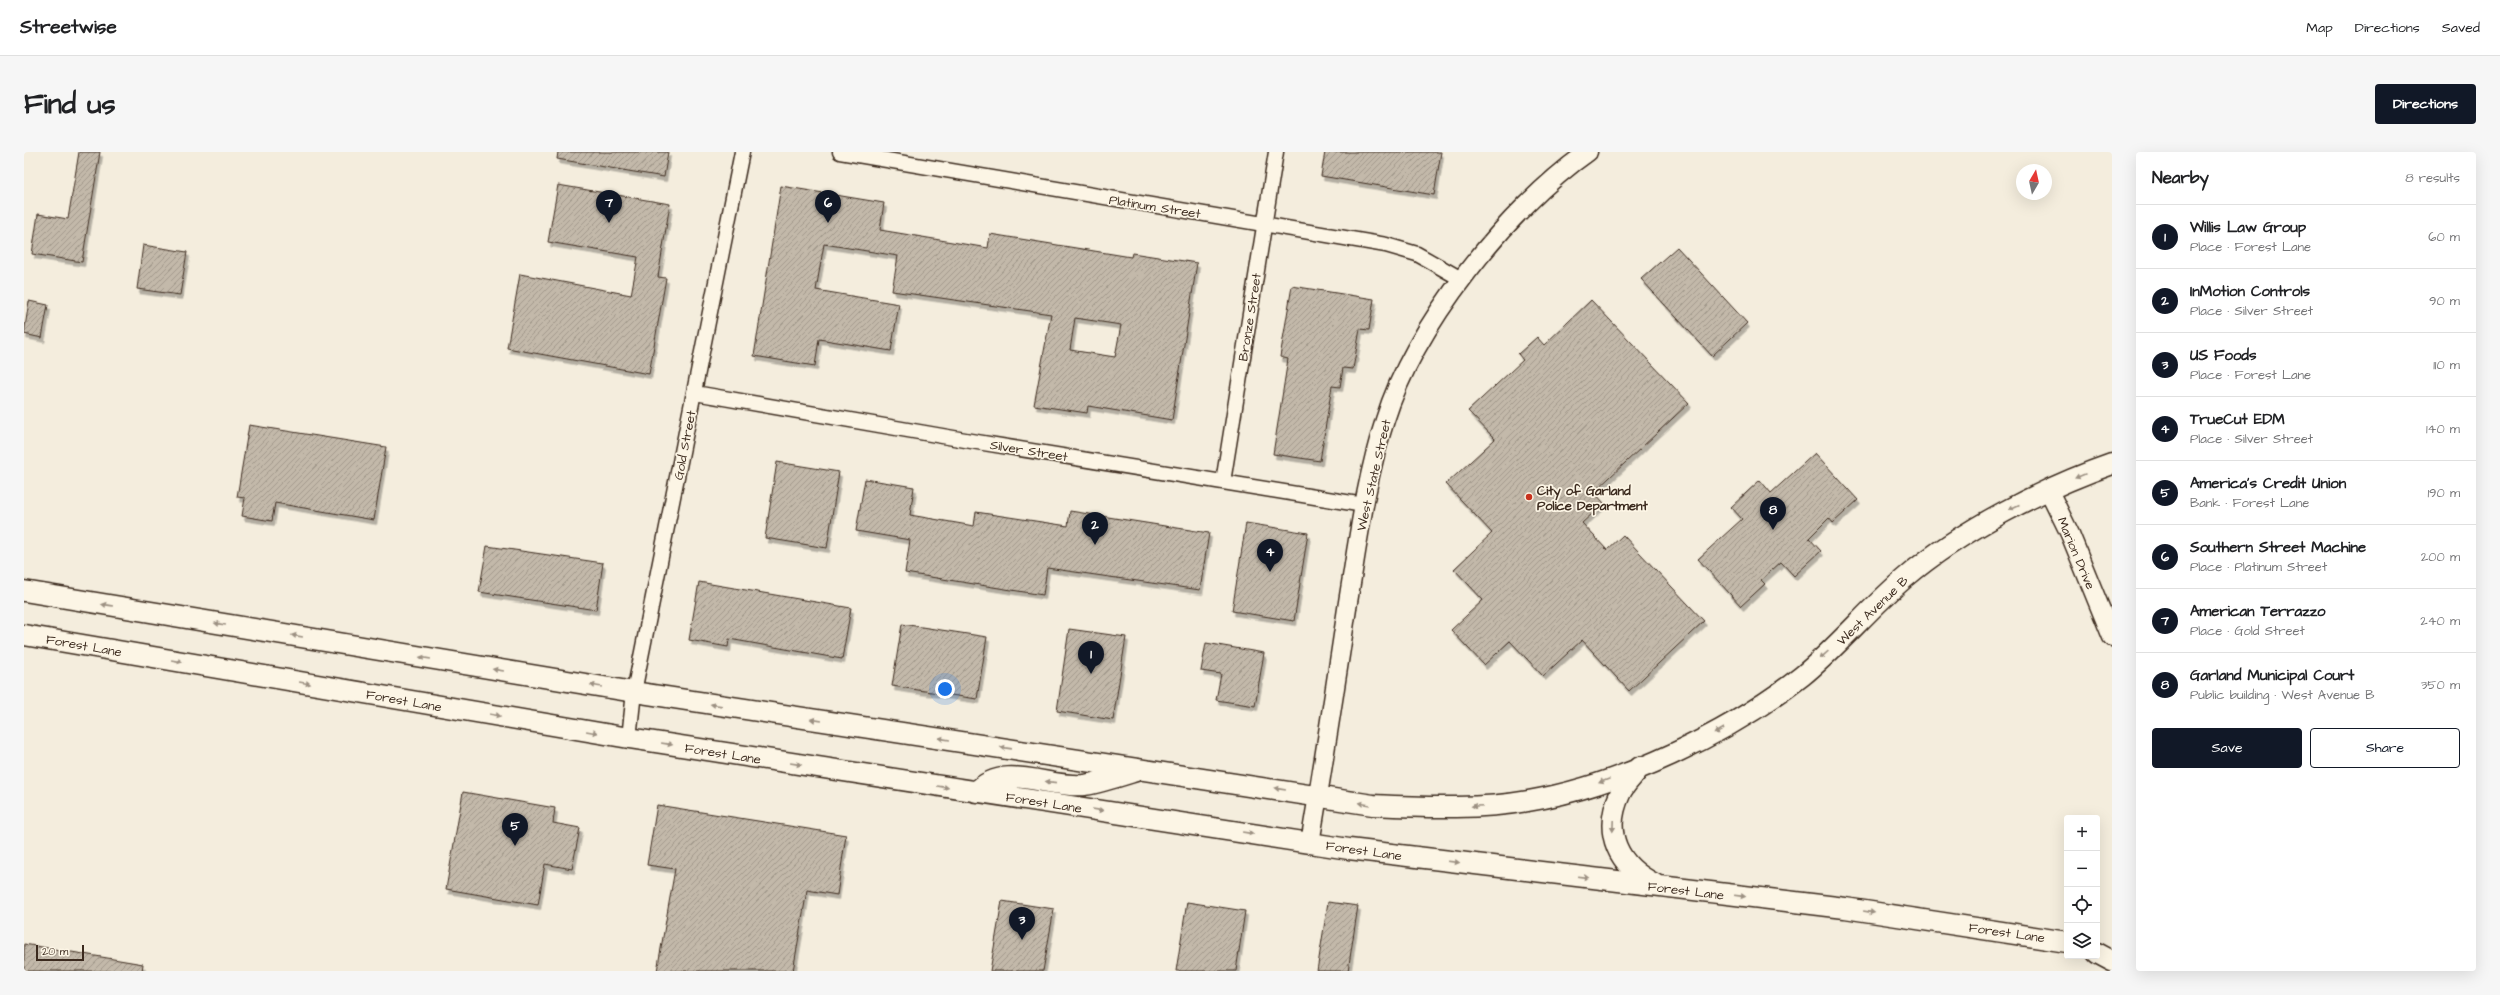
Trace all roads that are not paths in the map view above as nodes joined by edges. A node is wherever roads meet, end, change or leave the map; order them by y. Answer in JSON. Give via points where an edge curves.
{"nodes":[{"id":1,"x":742,"y":152,"type":"edge"},
{"id":2,"x":840,"y":152,"type":"edge"},
{"id":3,"x":1276,"y":152,"type":"edge"},
{"id":4,"x":1588,"y":152,"type":"edge"},
{"id":5,"x":1264,"y":224,"type":"junction"},
{"id":6,"x":1463,"y":280,"type":"junction"},
{"id":7,"x":695,"y":393,"type":"junction"},
{"id":8,"x":2112,"y":464,"type":"edge"},
{"id":9,"x":1223,"y":482,"type":"junction"},
{"id":10,"x":2049,"y":491,"type":"junction"},
{"id":11,"x":1364,"y":505,"type":"junction"},
{"id":12,"x":24,"y":591,"type":"edge"},
{"id":13,"x":24,"y":635,"type":"edge"},
{"id":14,"x":2112,"y":637,"type":"edge"},
{"id":15,"x":634,"y":692,"type":"junction"},
{"id":16,"x":629,"y":738,"type":"junction"},
{"id":17,"x":1640,"y":767,"type":"junction"},
{"id":18,"x":1144,"y":769,"type":"junction"},
{"id":19,"x":976,"y":792,"type":"junction"},
{"id":20,"x":1318,"y":795,"type":"junction"},
{"id":21,"x":1310,"y":843,"type":"junction"},
{"id":22,"x":1661,"y":887,"type":"junction"},
{"id":23,"x":2064,"y":942,"type":"edge"},
{"id":24,"x":2100,"y":955,"type":"edge"},
{"id":25,"x":2112,"y":961,"type":"edge"}],
"edges":[{"from":1,"to":7,"type":"street","name":"Gold Street"},
{"from":2,"to":5,"type":"street","name":"Platinum Street"},
{"from":3,"to":5,"type":"street","name":"Bronze Street"},
{"from":4,"to":6,"type":"street","name":"West State Street","via":[[1566,168],[1500,232]]},
{"from":5,"to":6,"type":"street","name":"Platinum Street","via":[[1386,245],[1417,254]]},
{"from":5,"to":9,"type":"street","name":"Bronze Street"},
{"from":6,"to":11,"type":"street","name":"West State Street","via":[[1442,306],[1399,383],[1385,419]]},
{"from":7,"to":9,"type":"street","name":"Silver Street"},
{"from":7,"to":15,"type":"street","name":"Gold Street"},
{"from":8,"to":10,"type":"main road","name":"West Avenue B","one_way":true},
{"from":9,"to":11,"type":"street","name":"Silver Street"},
{"from":10,"to":14,"type":"street","name":"Marion Drive","via":[[2070,534]]},
{"from":10,"to":17,"type":"main road","name":"West Avenue B","one_way":true,"via":[[2007,510],[1925,561],[1802,675],[1770,699],[1697,743]]},
{"from":11,"to":20,"type":"street","name":"West State Street"},
{"from":15,"to":12,"type":"main road","one_way":true},
{"from":13,"to":16,"type":"main road","name":"Forest Lane","one_way":true},
{"from":15,"to":16,"type":"street","name":"Gold Street"},
{"from":18,"to":15,"type":"main road","one_way":true},
{"from":16,"to":19,"type":"main road","name":"Forest Lane","one_way":true},
{"from":17,"to":20,"type":"main road","one_way":true,"via":[[1590,786],[1529,801],[1493,805],[1372,805]]},
{"from":17,"to":22,"type":"main road","one_way":true,"via":[[1620,794],[1612,823],[1615,846],[1623,861],[1641,877]]},
{"from":18,"to":19,"type":"main road","one_way":true,"via":[[1085,785],[999,778],[985,782]]},
{"from":20,"to":18,"type":"main road","one_way":true},
{"from":19,"to":21,"type":"main road","name":"Forest Lane","one_way":true},
{"from":20,"to":21,"type":"street","name":"West State Street"},
{"from":21,"to":22,"type":"main road","name":"Forest Lane","one_way":true},
{"from":22,"to":23,"type":"main road","name":"Forest Lane","one_way":true,"via":[[1846,908]]},
{"from":24,"to":25,"type":"main road"}]}
